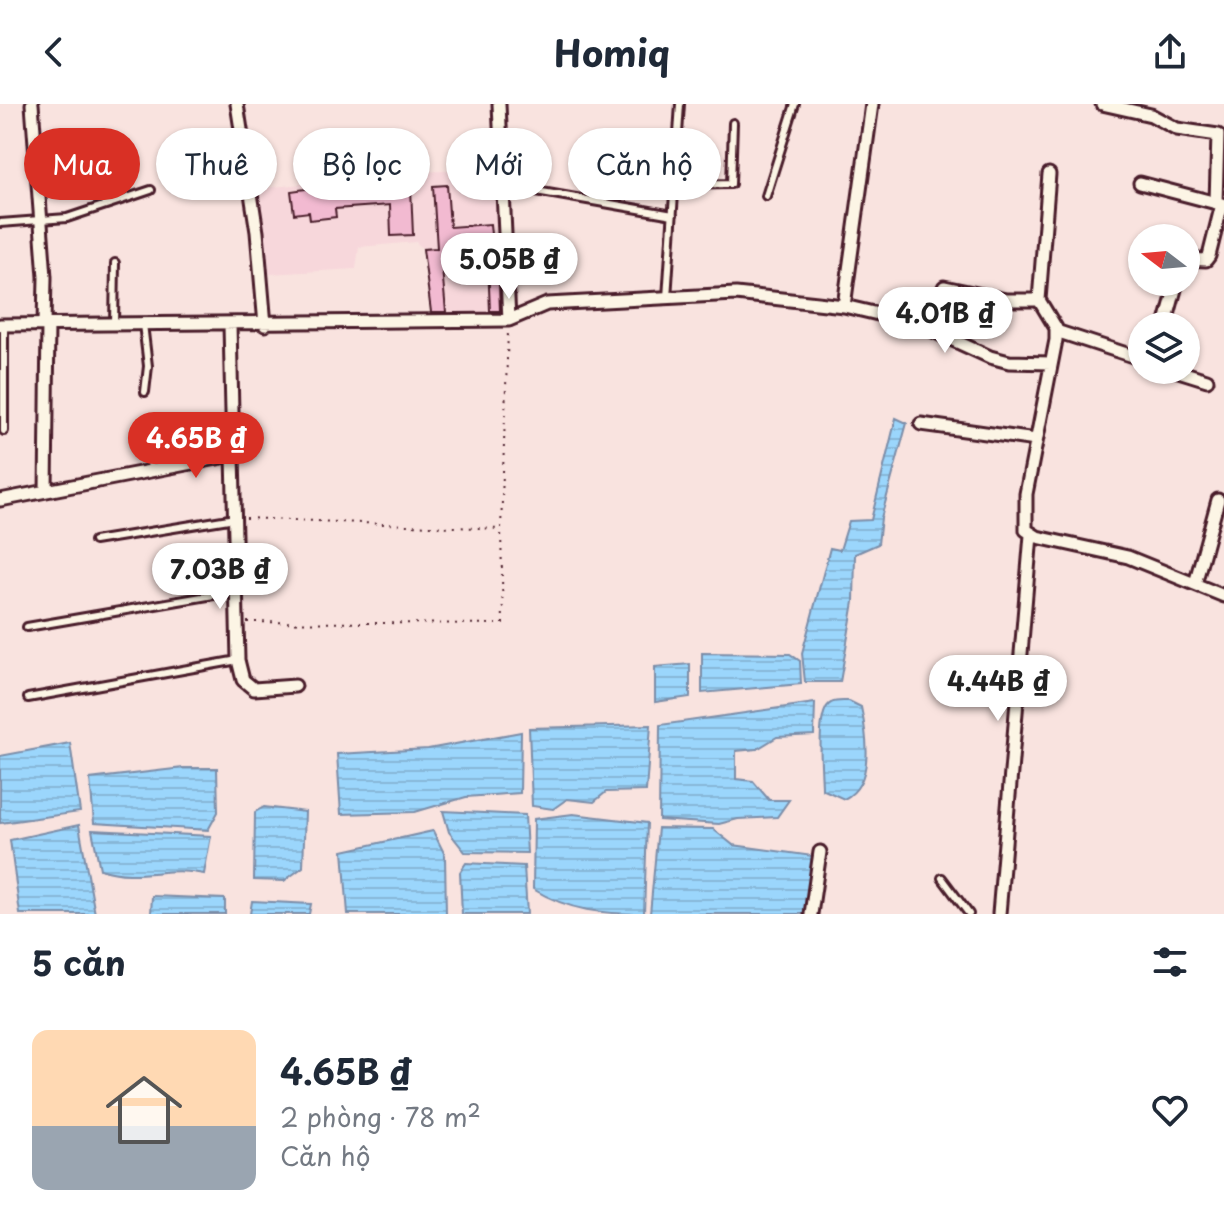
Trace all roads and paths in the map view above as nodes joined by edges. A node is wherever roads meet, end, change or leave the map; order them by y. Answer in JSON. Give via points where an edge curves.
{"nodes":[{"id":1,"x":32,"y":104,"type":"edge"},
{"id":2,"x":237,"y":104,"type":"edge"},
{"id":3,"x":499,"y":104,"type":"edge"},
{"id":4,"x":680,"y":104,"type":"edge"},
{"id":5,"x":795,"y":104,"type":"edge"},
{"id":6,"x":864,"y":104,"type":"edge"},
{"id":7,"x":872,"y":104,"type":"edge"},
{"id":8,"x":1102,"y":104,"type":"edge"},
{"id":9,"x":733,"y":123,"type":"dead end"},
{"id":10,"x":500,"y":128,"type":"edge"},
{"id":11,"x":679,"y":128,"type":"edge"},
{"id":12,"x":1049,"y":174,"type":"dead end"},
{"id":13,"x":1140,"y":183,"type":"dead end"},
{"id":14,"x":721,"y":184,"type":"edge"},
{"id":15,"x":151,"y":190,"type":"dead end"},
{"id":16,"x":552,"y":194,"type":"edge"},
{"id":17,"x":766,"y":196,"type":"dead end"},
{"id":18,"x":503,"y":200,"type":"edge"},
{"id":19,"x":674,"y":200,"type":"edge"},
{"id":20,"x":1221,"y":204,"type":"edge"},
{"id":21,"x":673,"y":215,"type":"junction"},
{"id":22,"x":42,"y":221,"type":"junction"},
{"id":23,"x":0,"y":223,"type":"edge"},
{"id":24,"x":1200,"y":260,"type":"edge"},
{"id":25,"x":115,"y":263,"type":"dead end"},
{"id":26,"x":944,"y":287,"type":"dead end"},
{"id":27,"x":667,"y":298,"type":"junction"},
{"id":28,"x":1039,"y":300,"type":"junction"},
{"id":29,"x":844,"y":306,"type":"junction"},
{"id":30,"x":509,"y":320,"type":"junction"},
{"id":31,"x":46,"y":324,"type":"junction"},
{"id":32,"x":114,"y":324,"type":"junction"},
{"id":33,"x":143,"y":324,"type":"junction"},
{"id":34,"x":2,"y":325,"type":"edge"},
{"id":35,"x":230,"y":325,"type":"junction"},
{"id":36,"x":265,"y":325,"type":"junction"},
{"id":37,"x":1056,"y":331,"type":"junction"},
{"id":38,"x":1128,"y":354,"type":"edge"},
{"id":39,"x":1051,"y":363,"type":"junction"},
{"id":40,"x":1200,"y":378,"type":"edge"},
{"id":41,"x":1207,"y":380,"type":"dead end"},
{"id":42,"x":145,"y":392,"type":"dead end"},
{"id":43,"x":921,"y":424,"type":"dead end"},
{"id":44,"x":147,"y":429,"type":"dead end"},
{"id":45,"x":4,"y":431,"type":"dead end"},
{"id":46,"x":1036,"y":440,"type":"junction"},
{"id":47,"x":233,"y":455,"type":"junction"},
{"id":48,"x":151,"y":471,"type":"junction"},
{"id":49,"x":46,"y":491,"type":"junction"},
{"id":50,"x":0,"y":500,"type":"edge"},
{"id":51,"x":1218,"y":500,"type":"dead end"},
{"id":52,"x":235,"y":518,"type":"junction"},
{"id":53,"x":501,"y":529,"type":"junction"},
{"id":54,"x":1031,"y":535,"type":"junction"},
{"id":55,"x":94,"y":541,"type":"dead end"},
{"id":56,"x":1195,"y":584,"type":"junction"},
{"id":57,"x":237,"y":591,"type":"junction"},
{"id":58,"x":1224,"y":596,"type":"edge"},
{"id":59,"x":238,"y":622,"type":"junction"},
{"id":60,"x":27,"y":627,"type":"dead end"},
{"id":61,"x":238,"y":660,"type":"junction"},
{"id":62,"x":295,"y":686,"type":"dead end"},
{"id":63,"x":28,"y":698,"type":"dead end"},
{"id":64,"x":820,"y":852,"type":"dead end"},
{"id":65,"x":942,"y":878,"type":"dead end"},
{"id":66,"x":811,"y":914,"type":"edge"},
{"id":67,"x":969,"y":914,"type":"edge"},
{"id":68,"x":999,"y":914,"type":"edge"}],
"edges":[{"from":1,"to":22,"type":"street"},
{"from":2,"to":36,"type":"street"},
{"from":3,"to":10,"type":"street"},
{"from":4,"to":11,"type":"lane"},
{"from":5,"to":17,"type":"lane"},
{"from":6,"to":7,"type":"lane"},
{"from":7,"to":29,"type":"street"},
{"from":8,"to":20,"type":"street","via":[[1151,115],[1177,129],[1218,135]]},
{"from":9,"to":14,"type":"lane","via":[[731,184]]},
{"from":12,"to":28,"type":"street"},
{"from":13,"to":20,"type":"street"},
{"from":15,"to":22,"type":"lane","via":[[85,214]]},
{"from":16,"to":21,"type":"lane"},
{"from":18,"to":30,"type":"street"},
{"from":19,"to":21,"type":"lane"},
{"from":20,"to":24,"type":"street","via":[[1206,260]]},
{"from":21,"to":27,"type":"lane"},
{"from":22,"to":23,"type":"lane"},
{"from":22,"to":31,"type":"street"},
{"from":25,"to":32,"type":"lane"},
{"from":26,"to":28,"type":"street","via":[[1006,300]]},
{"from":27,"to":29,"type":"street","via":[[736,294]]},
{"from":27,"to":30,"type":"street","via":[[547,304]]},
{"from":28,"to":37,"type":"street"},
{"from":29,"to":39,"type":"street","via":[[916,323],[990,357]]},
{"from":30,"to":36,"type":"street"},
{"from":30,"to":53,"type":"path"},
{"from":31,"to":32,"type":"street"},
{"from":31,"to":34,"type":"street"},
{"from":31,"to":49,"type":"street"},
{"from":32,"to":33,"type":"street"},
{"from":33,"to":35,"type":"street"},
{"from":33,"to":42,"type":"lane"},
{"from":34,"to":45,"type":"lane"},
{"from":35,"to":36,"type":"street"},
{"from":35,"to":47,"type":"street"},
{"from":37,"to":38,"type":"street"},
{"from":37,"to":39,"type":"street"},
{"from":39,"to":46,"type":"street"},
{"from":40,"to":41,"type":"street"},
{"from":43,"to":46,"type":"street"},
{"from":44,"to":48,"type":"lane"},
{"from":46,"to":54,"type":"street","via":[[1024,514]]},
{"from":47,"to":48,"type":"street"},
{"from":47,"to":52,"type":"street"},
{"from":48,"to":49,"type":"street"},
{"from":49,"to":50,"type":"street"},
{"from":51,"to":56,"type":"street"},
{"from":52,"to":53,"type":"path"},
{"from":52,"to":55,"type":"lane"},
{"from":52,"to":57,"type":"street"},
{"from":53,"to":59,"type":"path","via":[[503,624]]},
{"from":54,"to":56,"type":"street","via":[[1128,557]]},
{"from":54,"to":68,"type":"street"},
{"from":56,"to":58,"type":"street"},
{"from":57,"to":59,"type":"street"},
{"from":57,"to":60,"type":"lane"},
{"from":59,"to":61,"type":"street"},
{"from":61,"to":62,"type":"street","via":[[248,688]]},
{"from":61,"to":63,"type":"lane"},
{"from":64,"to":66,"type":"street"},
{"from":65,"to":67,"type":"lane"}]}
